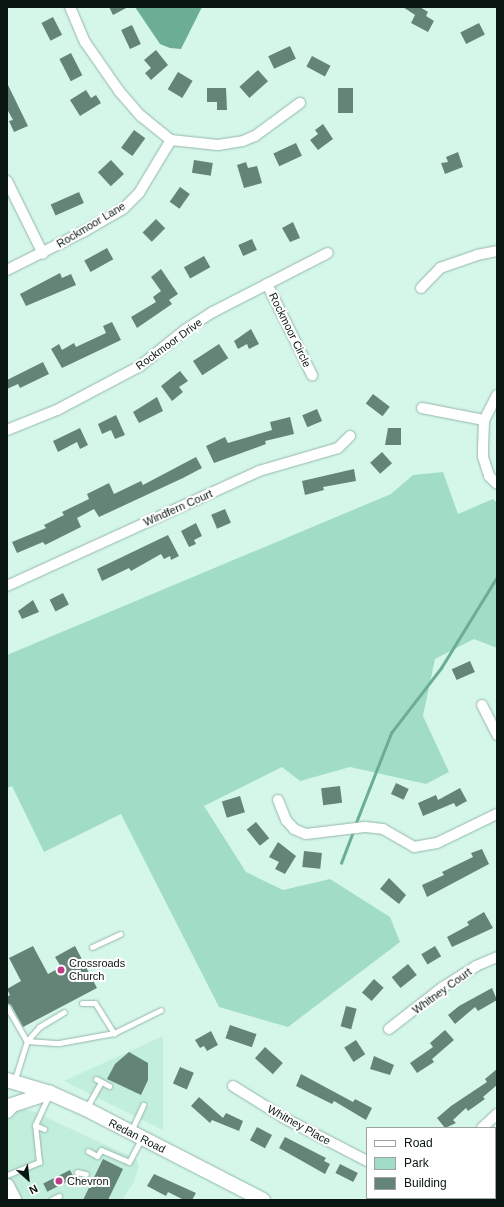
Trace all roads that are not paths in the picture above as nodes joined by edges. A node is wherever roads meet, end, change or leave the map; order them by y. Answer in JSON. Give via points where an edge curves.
{"nodes":[{"id":1,"x":70,"y":7,"type":"edge"},
{"id":2,"x":300,"y":103,"type":"dead end"},
{"id":3,"x":171,"y":140,"type":"junction"},
{"id":4,"x":7,"y":181,"type":"edge"},
{"id":5,"x":497,"y":251,"type":"edge"},
{"id":6,"x":328,"y":253,"type":"dead end"},
{"id":7,"x":43,"y":254,"type":"junction"},
{"id":8,"x":7,"y":270,"type":"edge"},
{"id":9,"x":267,"y":284,"type":"junction"},
{"id":10,"x":421,"y":288,"type":"dead end"},
{"id":11,"x":312,"y":375,"type":"dead end"},
{"id":12,"x":497,"y":395,"type":"edge"},
{"id":13,"x":422,"y":408,"type":"dead end"},
{"id":14,"x":484,"y":420,"type":"junction"},
{"id":15,"x":7,"y":430,"type":"edge"},
{"id":16,"x":350,"y":436,"type":"dead end"},
{"id":17,"x":497,"y":484,"type":"edge"},
{"id":18,"x":7,"y":586,"type":"edge"},
{"id":19,"x":482,"y":705,"type":"dead end"},
{"id":20,"x":497,"y":735,"type":"edge"},
{"id":21,"x":278,"y":800,"type":"dead end"},
{"id":22,"x":497,"y":814,"type":"edge"},
{"id":23,"x":120,"y":934,"type":"dead end"},
{"id":24,"x":92,"y":947,"type":"dead end"},
{"id":25,"x":497,"y":957,"type":"edge"},
{"id":26,"x":82,"y":1003,"type":"dead end"},
{"id":27,"x":7,"y":1007,"type":"edge"},
{"id":28,"x":161,"y":1010,"type":"dead end"},
{"id":29,"x":64,"y":1012,"type":"dead end"},
{"id":30,"x":389,"y":1029,"type":"dead end"},
{"id":31,"x":114,"y":1033,"type":"junction"},
{"id":32,"x":27,"y":1042,"type":"junction"},
{"id":33,"x":11,"y":1081,"type":"edge"},
{"id":34,"x":109,"y":1086,"type":"dead end"},
{"id":35,"x":233,"y":1086,"type":"dead end"},
{"id":36,"x":50,"y":1093,"type":"junction"},
{"id":37,"x":143,"y":1105,"type":"dead end"},
{"id":38,"x":86,"y":1109,"type":"junction"},
{"id":39,"x":7,"y":1112,"type":"edge"},
{"id":40,"x":497,"y":1114,"type":"edge"},
{"id":41,"x":35,"y":1125,"type":"junction"},
{"id":42,"x":483,"y":1127,"type":"edge"},
{"id":43,"x":44,"y":1129,"type":"dead end"},
{"id":44,"x":137,"y":1136,"type":"junction"},
{"id":45,"x":88,"y":1151,"type":"dead end"},
{"id":46,"x":366,"y":1160,"type":"edge"},
{"id":47,"x":77,"y":1172,"type":"dead end"},
{"id":48,"x":86,"y":1174,"type":"dead end"},
{"id":49,"x":7,"y":1175,"type":"edge"},
{"id":50,"x":7,"y":1186,"type":"edge"},
{"id":51,"x":59,"y":1196,"type":"dead end"},
{"id":52,"x":14,"y":1200,"type":"edge"},
{"id":53,"x":51,"y":1200,"type":"edge"},
{"id":54,"x":263,"y":1200,"type":"edge"}],
"edges":[{"from":1,"to":3,"type":"street","via":[[85,42],[119,91],[141,116]]},
{"from":2,"to":3,"type":"street","via":[[243,142],[218,145]]},
{"from":3,"to":7,"type":"street","name":"Rockmoor Lane","via":[[139,192],[123,209]]},
{"from":4,"to":7,"type":"street"},
{"from":5,"to":10,"type":"street","via":[[440,268]]},
{"from":6,"to":9,"type":"street","name":"Rockmoor Drive"},
{"from":7,"to":8,"type":"street","name":"Rockmoor Lane"},
{"from":9,"to":11,"type":"street","name":"Rockmoor Circle"},
{"from":9,"to":15,"type":"street","name":"Rockmoor Drive","via":[[185,330],[140,366],[57,410]]},
{"from":12,"to":14,"type":"street"},
{"from":13,"to":14,"type":"street"},
{"from":14,"to":17,"type":"street","via":[[483,456],[489,476]]},
{"from":16,"to":18,"type":"street","name":"Windfern Court","via":[[338,448],[259,471]]},
{"from":19,"to":20,"type":"street"},
{"from":21,"to":22,"type":"street","via":[[286,820],[294,829],[306,834],[382,829],[414,846],[437,843]]},
{"from":23,"to":24,"type":"lane"},
{"from":25,"to":30,"type":"street","name":"Whitney Court","via":[[476,966],[443,987]]},
{"from":26,"to":31,"type":"lane","via":[[95,1003]]},
{"from":27,"to":32,"type":"lane"},
{"from":28,"to":31,"type":"lane"},
{"from":29,"to":32,"type":"lane","via":[[39,1027]]},
{"from":31,"to":32,"type":"lane","via":[[59,1043]]},
{"from":32,"to":33,"type":"lane"},
{"from":33,"to":36,"type":"main road","name":"Redan Road"},
{"from":34,"to":38,"type":"lane","via":[[99,1080]]},
{"from":35,"to":46,"type":"street","name":"Whitney Place","via":[[286,1119]]},
{"from":36,"to":38,"type":"main road","name":"Redan Road"},
{"from":36,"to":39,"type":"main road","via":[[12,1105]]},
{"from":36,"to":41,"type":"lane"},
{"from":37,"to":44,"type":"lane"},
{"from":38,"to":44,"type":"main road","name":"Redan Road"},
{"from":40,"to":42,"type":"street"},
{"from":41,"to":43,"type":"lane"},
{"from":41,"to":49,"type":"lane","via":[[39,1162]]},
{"from":44,"to":45,"type":"lane","via":[[129,1162],[100,1150],[97,1156]]},
{"from":44,"to":54,"type":"main road","name":"Redan Road"},
{"from":47,"to":48,"type":"lane"},
{"from":50,"to":52,"type":"main road"},
{"from":51,"to":53,"type":"lane"}]}
